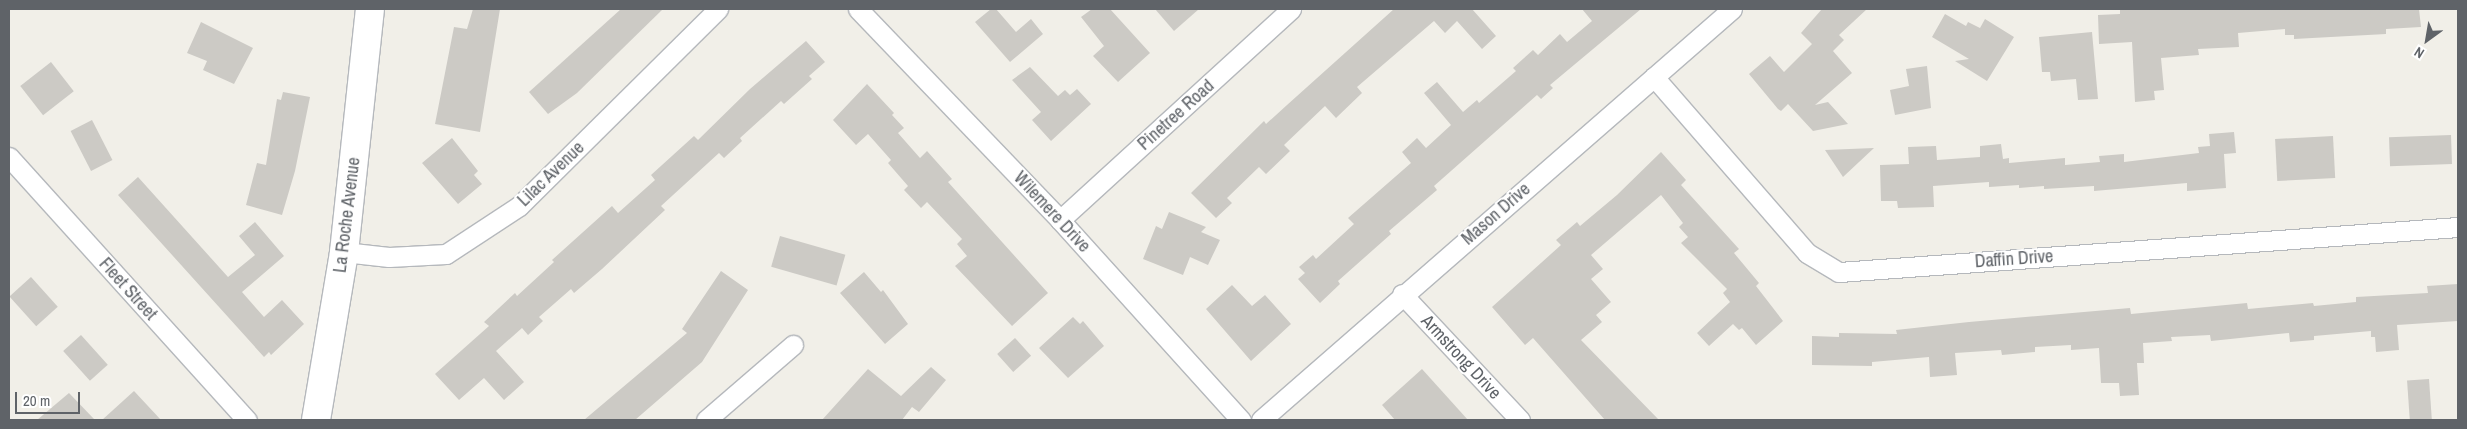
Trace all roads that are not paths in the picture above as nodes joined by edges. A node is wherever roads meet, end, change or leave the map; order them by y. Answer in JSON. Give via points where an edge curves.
{"nodes":[{"id":1,"x":370,"y":9,"type":"edge"},
{"id":2,"x":718,"y":9,"type":"edge"},
{"id":3,"x":858,"y":9,"type":"edge"},
{"id":4,"x":1732,"y":9,"type":"edge"},
{"id":5,"x":1280,"y":13,"type":"edge"},
{"id":6,"x":1654,"y":77,"type":"junction"},
{"id":7,"x":9,"y":157,"type":"edge"},
{"id":8,"x":1060,"y":220,"type":"junction"},
{"id":9,"x":2458,"y":226,"type":"edge"},
{"id":10,"x":344,"y":252,"type":"junction"},
{"id":11,"x":1402,"y":294,"type":"junction"},
{"id":12,"x":792,"y":345,"type":"dead end"},
{"id":13,"x":247,"y":420,"type":"edge"},
{"id":14,"x":316,"y":420,"type":"edge"},
{"id":15,"x":706,"y":420,"type":"edge"},
{"id":16,"x":1242,"y":420,"type":"edge"},
{"id":17,"x":1261,"y":420,"type":"edge"},
{"id":18,"x":1520,"y":420,"type":"edge"}],
"edges":[{"from":1,"to":10,"type":"main road","name":"La Roche Avenue"},
{"from":2,"to":10,"type":"street","name":"Lilac Avenue","via":[[519,206],[446,254],[389,257]]},
{"from":3,"to":8,"type":"street","name":"Wilemere Drive"},
{"from":4,"to":6,"type":"street","name":"Mason Drive"},
{"from":5,"to":8,"type":"street","name":"Pinetree Road"},
{"from":6,"to":9,"type":"street","name":"Daffin Drive","via":[[1807,253],[1839,272]]},
{"from":6,"to":11,"type":"street","name":"Mason Drive"},
{"from":7,"to":13,"type":"street","name":"Fleet Street"},
{"from":8,"to":16,"type":"street","name":"Wilemere Drive"},
{"from":10,"to":14,"type":"main road","name":"La Roche Avenue"},
{"from":11,"to":17,"type":"street","name":"Mason Drive"},
{"from":11,"to":18,"type":"street","name":"Armstrong Drive"},
{"from":12,"to":15,"type":"street"}]}
